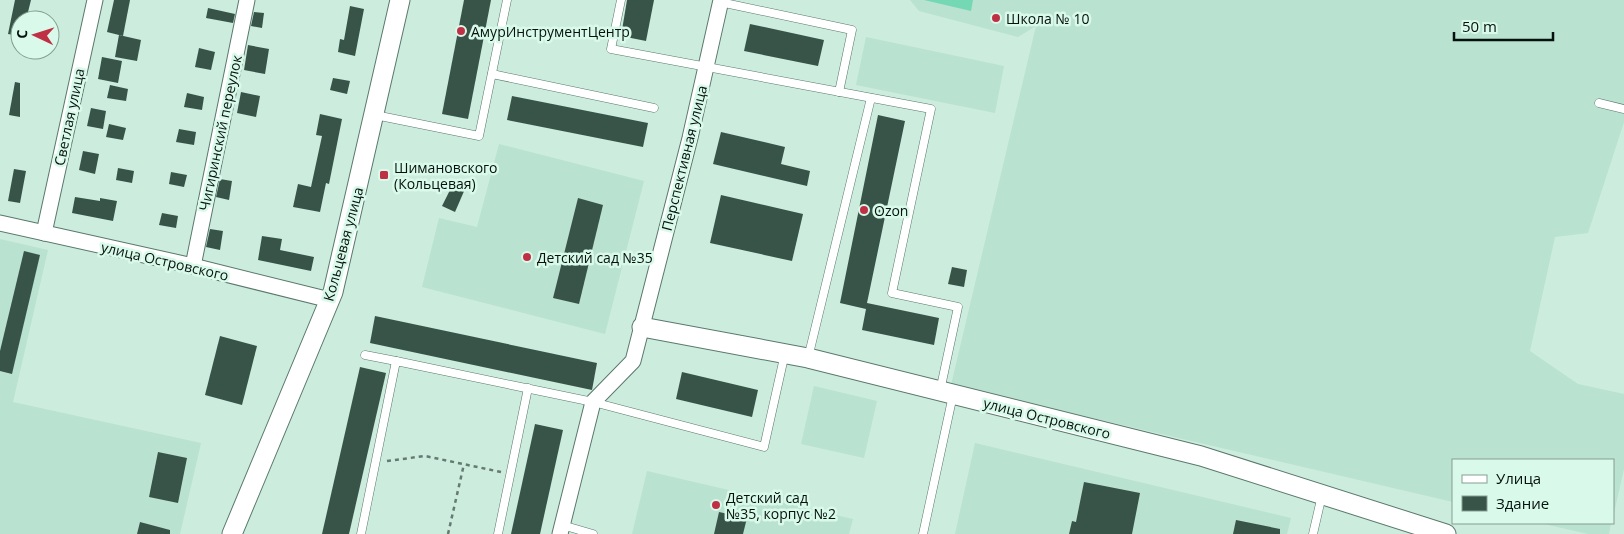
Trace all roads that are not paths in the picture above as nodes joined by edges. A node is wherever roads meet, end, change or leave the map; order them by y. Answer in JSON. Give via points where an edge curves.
{"nodes":[{"id":1,"x":95,"y":0,"type":"edge"},
{"id":2,"x":247,"y":0,"type":"edge"},
{"id":3,"x":400,"y":0,"type":"edge"},
{"id":4,"x":507,"y":0,"type":"edge"},
{"id":5,"x":621,"y":0,"type":"edge"},
{"id":6,"x":721,"y":1,"type":"edge"},
{"id":7,"x":706,"y":68,"type":"junction"},
{"id":8,"x":492,"y":74,"type":"junction"},
{"id":9,"x":839,"y":92,"type":"junction"},
{"id":10,"x":871,"y":98,"type":"junction"},
{"id":11,"x":1599,"y":103,"type":"dead end"},
{"id":12,"x":654,"y":108,"type":"dead end"},
{"id":13,"x":1624,"y":109,"type":"edge"},
{"id":14,"x":375,"y":115,"type":"junction"},
{"id":15,"x":0,"y":223,"type":"edge"},
{"id":16,"x":44,"y":234,"type":"junction"},
{"id":17,"x":193,"y":266,"type":"junction"},
{"id":18,"x":330,"y":300,"type":"junction"},
{"id":19,"x":642,"y":327,"type":"junction"},
{"id":20,"x":785,"y":353,"type":"junction"},
{"id":21,"x":365,"y":355,"type":"dead end"},
{"id":22,"x":808,"y":358,"type":"junction"},
{"id":23,"x":396,"y":361,"type":"junction"},
{"id":24,"x":528,"y":388,"type":"junction"},
{"id":25,"x":947,"y":393,"type":"junction"},
{"id":26,"x":592,"y":402,"type":"junction"},
{"id":27,"x":1322,"y":495,"type":"junction"},
{"id":28,"x":561,"y":530,"type":"edge"},
{"id":29,"x":232,"y":534,"type":"edge"},
{"id":30,"x":361,"y":534,"type":"edge"},
{"id":31,"x":498,"y":534,"type":"edge"},
{"id":32,"x":592,"y":534,"type":"edge"},
{"id":33,"x":923,"y":534,"type":"edge"},
{"id":34,"x":1313,"y":534,"type":"edge"},
{"id":35,"x":1446,"y":534,"type":"edge"}],
"edges":[{"from":1,"to":16,"type":"street","name":"Светлая улица"},
{"from":2,"to":17,"type":"street","name":"Чигиринский переулок"},
{"from":3,"to":14,"type":"street","name":"Кольцевая улица"},
{"from":4,"to":8,"type":"lane"},
{"from":5,"to":7,"type":"lane","via":[[611,49]]},
{"from":6,"to":7,"type":"street","name":"Перспективная улица"},
{"from":6,"to":9,"type":"lane","via":[[852,30]]},
{"from":7,"to":9,"type":"lane"},
{"from":7,"to":19,"type":"street","name":"Перспективная улица"},
{"from":8,"to":12,"type":"lane"},
{"from":8,"to":14,"type":"lane","via":[[479,136]]},
{"from":9,"to":10,"type":"lane"},
{"from":10,"to":22,"type":"lane"},
{"from":10,"to":25,"type":"lane","via":[[931,109],[892,293],[958,307]]},
{"from":11,"to":13,"type":"lane"},
{"from":14,"to":18,"type":"street","name":"Кольцевая улица"},
{"from":15,"to":16,"type":"street","name":"улица Островского"},
{"from":16,"to":17,"type":"street","name":"улица Островского"},
{"from":17,"to":18,"type":"street","name":"улица Островского"},
{"from":18,"to":29,"type":"street","name":"Кольцевая улица"},
{"from":19,"to":20,"type":"street","name":"улица Островского"},
{"from":19,"to":26,"type":"street","name":"Перспективная улица","via":[[633,362]]},
{"from":20,"to":22,"type":"street","name":"улица Островского"},
{"from":20,"to":26,"type":"lane","via":[[764,447]]},
{"from":21,"to":23,"type":"lane"},
{"from":22,"to":25,"type":"street","name":"улица Островского"},
{"from":23,"to":24,"type":"lane"},
{"from":23,"to":30,"type":"lane"},
{"from":24,"to":26,"type":"lane"},
{"from":24,"to":31,"type":"lane"},
{"from":25,"to":27,"type":"street","name":"улица Островского","via":[[1201,456]]},
{"from":25,"to":33,"type":"lane"},
{"from":26,"to":28,"type":"street"},
{"from":27,"to":34,"type":"lane"},
{"from":27,"to":35,"type":"street","name":"улица Островского"},
{"from":28,"to":32,"type":"lane"}]}
